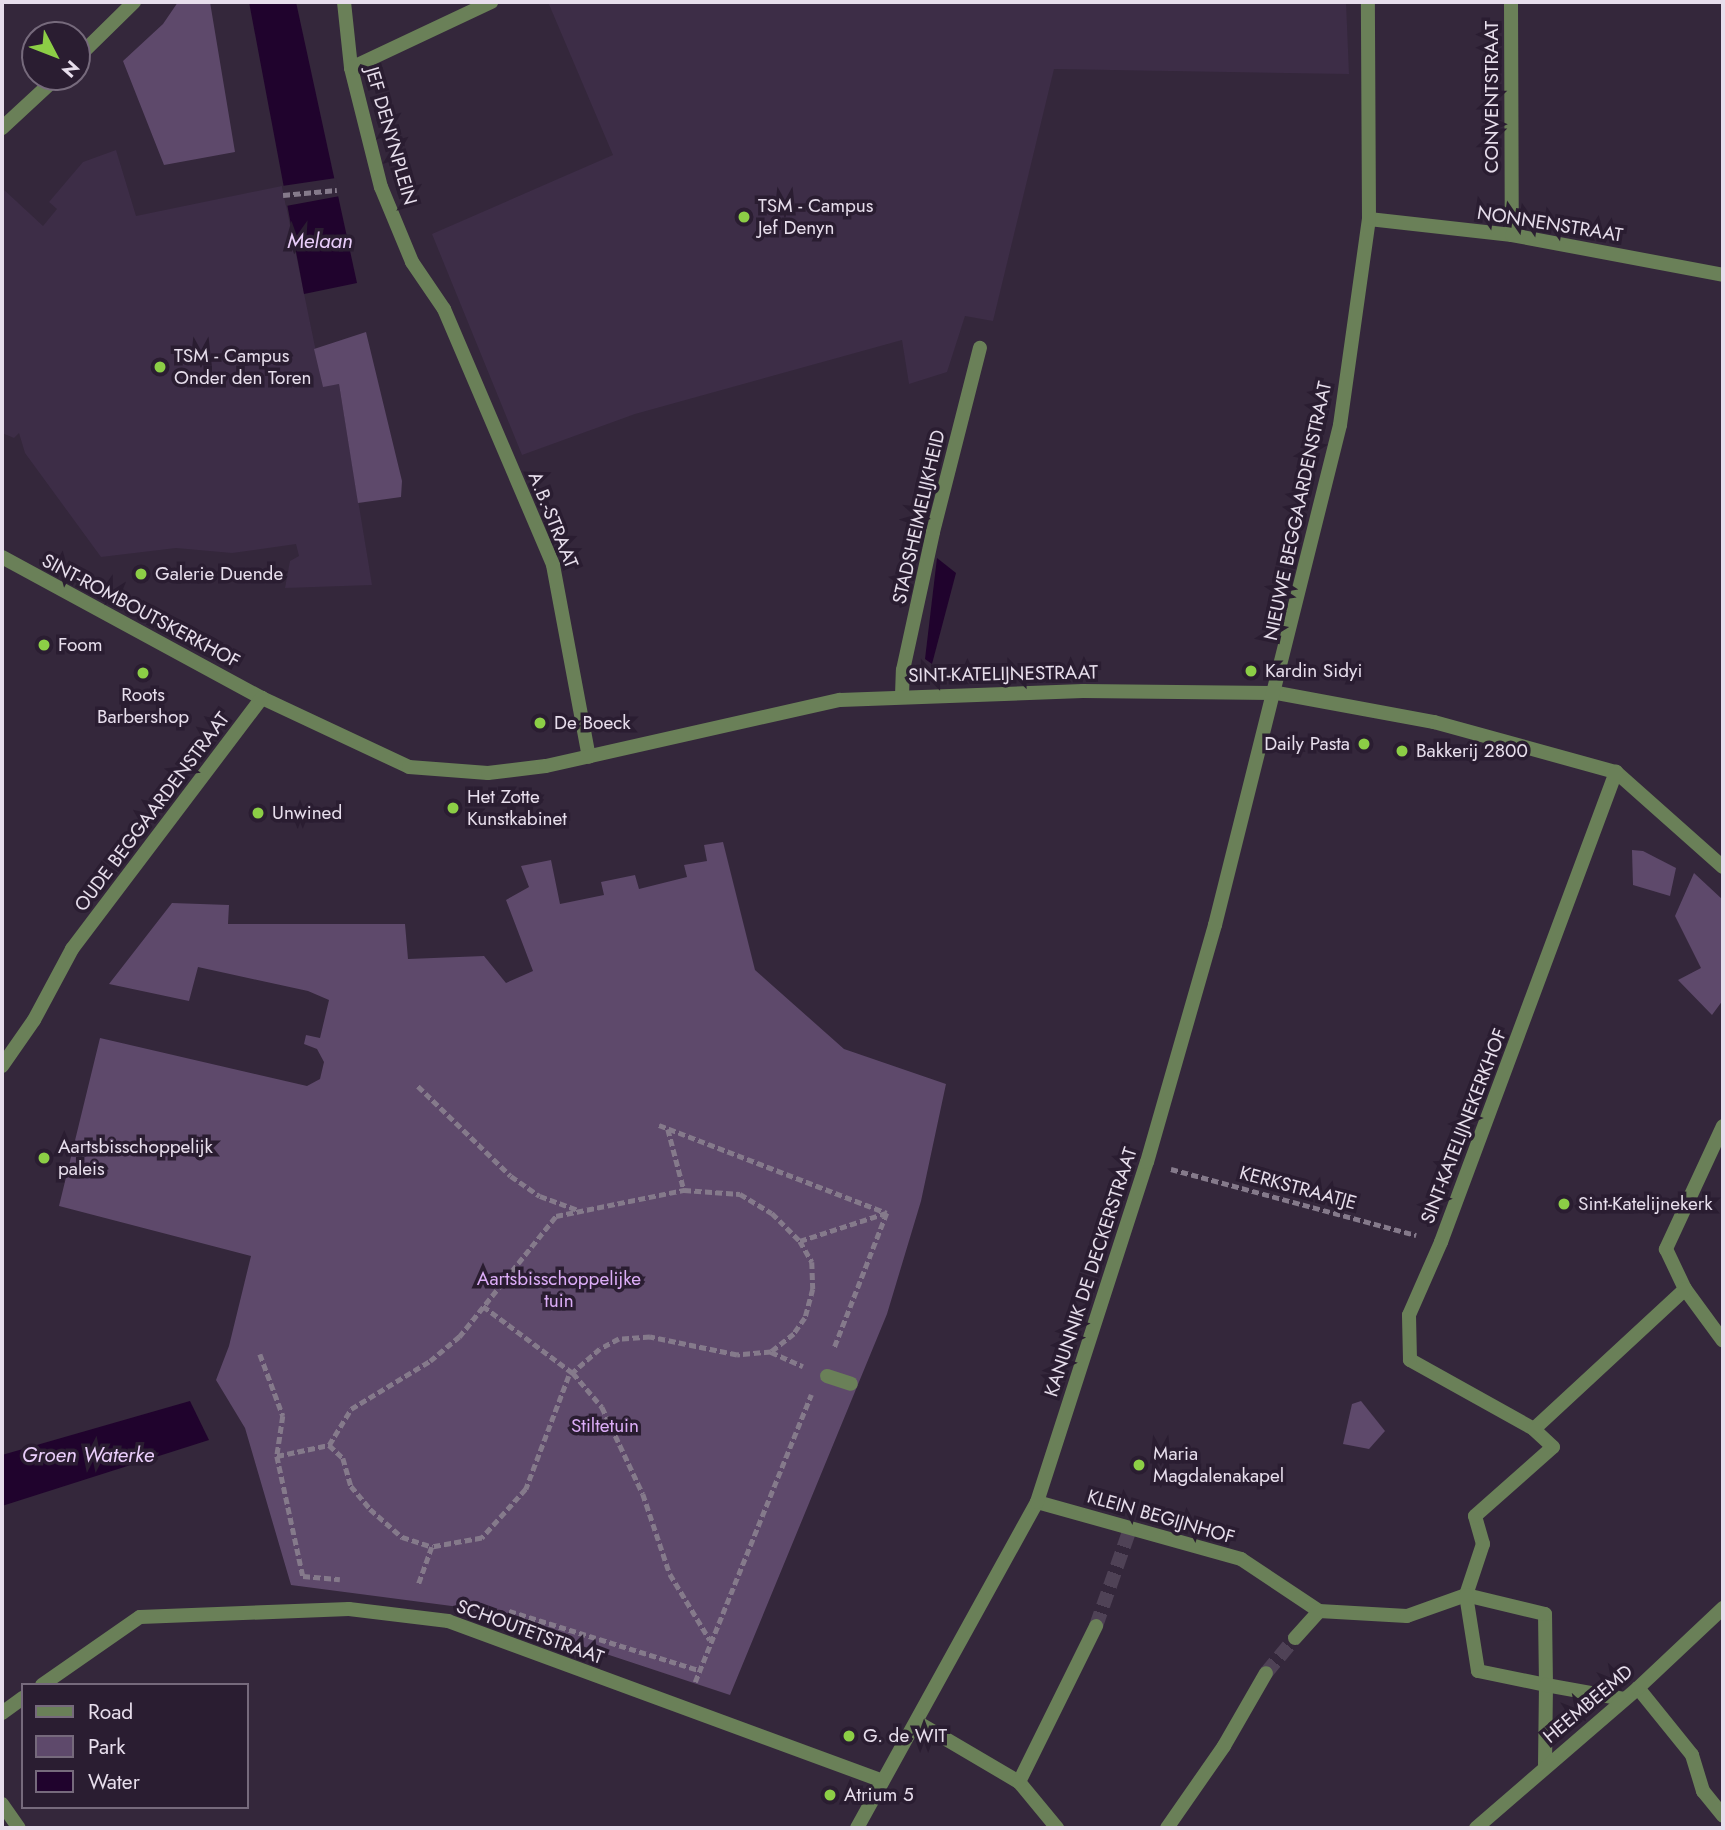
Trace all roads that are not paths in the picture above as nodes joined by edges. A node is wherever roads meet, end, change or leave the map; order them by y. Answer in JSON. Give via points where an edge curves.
{"nodes":[{"id":1,"x":134,"y":2,"type":"edge"},
{"id":2,"x":344,"y":2,"type":"edge"},
{"id":3,"x":491,"y":2,"type":"edge"},
{"id":4,"x":1368,"y":2,"type":"edge"},
{"id":5,"x":1511,"y":2,"type":"edge"},
{"id":6,"x":91,"y":44,"type":"edge"},
{"id":7,"x":351,"y":68,"type":"junction"},
{"id":8,"x":42,"y":91,"type":"edge"},
{"id":9,"x":2,"y":128,"type":"edge"},
{"id":10,"x":1369,"y":219,"type":"junction"},
{"id":11,"x":1512,"y":235,"type":"junction"},
{"id":12,"x":1723,"y":275,"type":"edge"},
{"id":13,"x":444,"y":309,"type":"joint"},
{"id":14,"x":980,"y":348,"type":"dead end"},
{"id":15,"x":2,"y":557,"type":"edge"},
{"id":16,"x":1277,"y":692,"type":"junction"},
{"id":17,"x":902,"y":695,"type":"junction"},
{"id":18,"x":262,"y":698,"type":"junction"},
{"id":19,"x":589,"y":757,"type":"junction"},
{"id":20,"x":1616,"y":772,"type":"junction"},
{"id":21,"x":1723,"y":867,"type":"edge"},
{"id":22,"x":2,"y":1066,"type":"edge"},
{"id":23,"x":1723,"y":1126,"type":"edge"},
{"id":24,"x":1685,"y":1289,"type":"junction"},
{"id":25,"x":1723,"y":1341,"type":"edge"},
{"id":26,"x":820,"y":1373,"type":"road end"},
{"id":27,"x":851,"y":1384,"type":"dead end"},
{"id":28,"x":1534,"y":1429,"type":"junction"},
{"id":29,"x":1037,"y":1502,"type":"junction"},
{"id":30,"x":1466,"y":1595,"type":"junction"},
{"id":31,"x":1723,"y":1608,"type":"edge"},
{"id":32,"x":1319,"y":1611,"type":"junction"},
{"id":33,"x":1096,"y":1626,"type":"tunnel mouth"},
{"id":34,"x":1295,"y":1638,"type":"tunnel mouth"},
{"id":35,"x":1266,"y":1674,"type":"tunnel mouth"},
{"id":36,"x":45,"y":1683,"type":"edge"},
{"id":37,"x":1546,"y":1685,"type":"junction"},
{"id":38,"x":1638,"y":1688,"type":"junction"},
{"id":39,"x":21,"y":1699,"type":"edge"},
{"id":40,"x":1625,"y":1699,"type":"junction"},
{"id":41,"x":2,"y":1713,"type":"edge"},
{"id":42,"x":916,"y":1722,"type":"junction"},
{"id":43,"x":1545,"y":1766,"type":"junction"},
{"id":44,"x":882,"y":1781,"type":"junction"},
{"id":45,"x":1019,"y":1782,"type":"junction"},
{"id":46,"x":2,"y":1804,"type":"edge"},
{"id":47,"x":1723,"y":1816,"type":"edge"},
{"id":48,"x":19,"y":1828,"type":"edge"},
{"id":49,"x":857,"y":1828,"type":"edge"},
{"id":50,"x":1057,"y":1828,"type":"edge"},
{"id":51,"x":1167,"y":1828,"type":"edge"},
{"id":52,"x":1476,"y":1828,"type":"edge"}],
"edges":[{"from":1,"to":6,"type":"street"},
{"from":2,"to":7,"type":"street","name":"JEF DENYNPLEIN"},
{"from":3,"to":7,"type":"street"},
{"from":4,"to":10,"type":"street","name":"NIEUWE BEGGAARDENSTRAAT"},
{"from":5,"to":11,"type":"street","name":"CONVENTSTRAAT"},
{"from":7,"to":13,"type":"street","name":"JEF DENYNPLEIN","via":[[382,187],[412,262]]},
{"from":8,"to":9,"type":"street"},
{"from":10,"to":11,"type":"street","name":"NONNENSTRAAT"},
{"from":10,"to":16,"type":"street","name":"NIEUWE BEGGAARDENSTRAAT","via":[[1340,425]]},
{"from":11,"to":12,"type":"street","name":"NONNENSTRAAT"},
{"from":13,"to":19,"type":"street","name":"A.B.-STRAAT","via":[[553,565]]},
{"from":14,"to":17,"type":"street","name":"STADSHEIMELIJKHEID","via":[[933,532]]},
{"from":15,"to":18,"type":"street","name":"SINT-ROMBOUTSKERKHOF"},
{"from":16,"to":17,"type":"street","name":"SINT-KATELIJNESTRAAT"},
{"from":16,"to":20,"type":"street","name":"SINT-KATELIJNESTRAAT","via":[[1434,722]]},
{"from":16,"to":29,"type":"street","name":"KANUNNIK DE DECKERSTRAAT","via":[[1147,1162]]},
{"from":17,"to":19,"type":"street","name":"SINT-KATELIJNESTRAAT","via":[[840,700]]},
{"from":18,"to":19,"type":"street","name":"SINT-KATELIJNESTRAAT","via":[[409,766],[488,773]]},
{"from":18,"to":22,"type":"street","name":"OUDE BEGGAARDENSTRAAT","via":[[72,949],[34,1020]]},
{"from":20,"to":21,"type":"street","name":"SINT-KATELIJNESTRAAT"},
{"from":20,"to":28,"type":"street","name":"SINT-KATELIJNEKERKHOF","via":[[1441,1242],[1409,1315],[1410,1360]]},
{"from":23,"to":24,"type":"street","via":[[1666,1249]]},
{"from":24,"to":25,"type":"street"},
{"from":24,"to":28,"type":"street"},
{"from":26,"to":27,"type":"street"},
{"from":28,"to":30,"type":"street","name":"SINT-KATELIJNEKERKHOF","via":[[1553,1447],[1475,1516],[1483,1544]]},
{"from":29,"to":32,"type":"street","name":"KLEIN BEGIJNHOF","via":[[1241,1559]]},
{"from":29,"to":42,"type":"street","name":"KANUNNIK DE DECKERSTRAAT"},
{"from":30,"to":32,"type":"street","via":[[1407,1616]]},
{"from":30,"to":37,"type":"street","via":[[1478,1671]]},
{"from":30,"to":37,"type":"street","via":[[1545,1614]]},
{"from":31,"to":38,"type":"street","name":"HEEMBEEMD"},
{"from":32,"to":34,"type":"street"},
{"from":33,"to":45,"type":"street"},
{"from":35,"to":51,"type":"street","via":[[1224,1746]]},
{"from":36,"to":44,"type":"street","name":"SCHOUTETSTRAAT","via":[[140,1617],[349,1609],[448,1621]]},
{"from":37,"to":40,"type":"street"},
{"from":37,"to":43,"type":"street"},
{"from":38,"to":40,"type":"street","name":"HEEMBEEMD"},
{"from":38,"to":47,"type":"street","via":[[1692,1755],[1703,1791]]},
{"from":39,"to":41,"type":"street"},
{"from":40,"to":43,"type":"street","name":"HEEMBEEMD"},
{"from":42,"to":44,"type":"street","name":"KANUNNIK DE DECKERSTRAAT"},
{"from":42,"to":45,"type":"street"},
{"from":43,"to":52,"type":"street","name":"HEEMBEEMD"},
{"from":44,"to":49,"type":"street","name":"KANUNNIK DE DECKERSTRAAT"},
{"from":45,"to":50,"type":"street"},
{"from":46,"to":48,"type":"street"}]}
